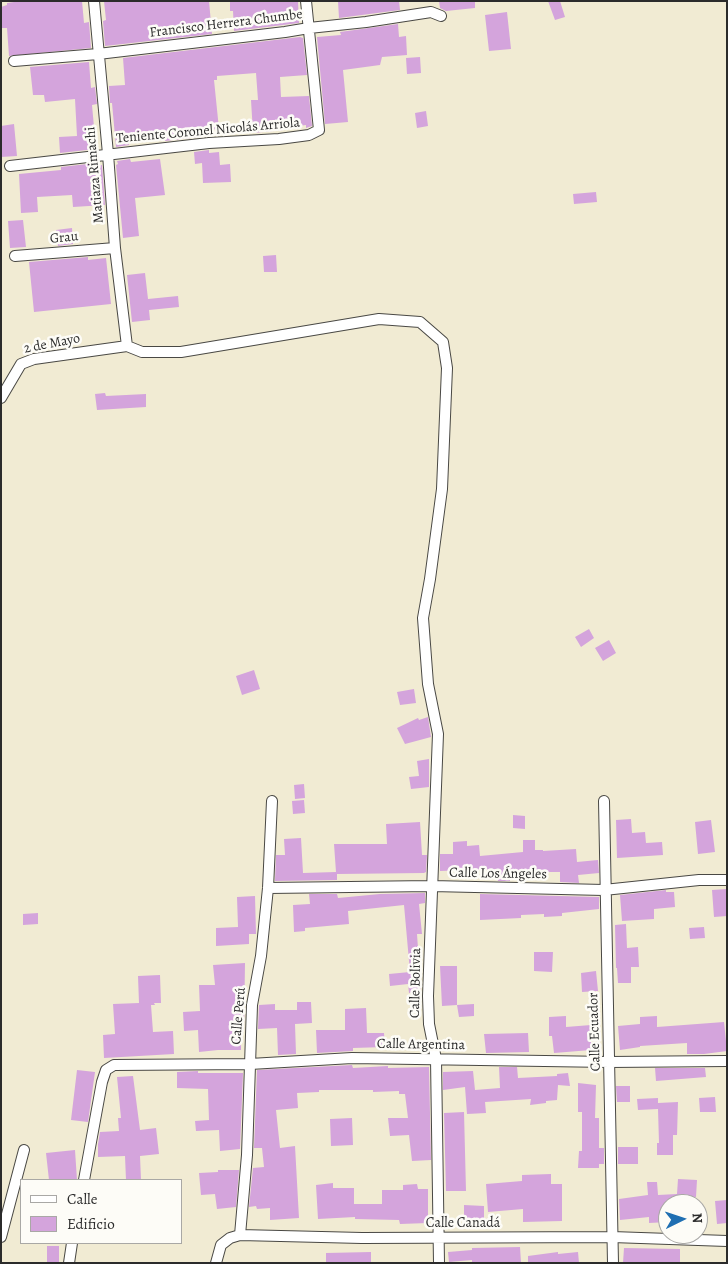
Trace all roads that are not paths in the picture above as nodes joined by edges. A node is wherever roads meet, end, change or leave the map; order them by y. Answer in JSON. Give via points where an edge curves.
{"nodes":[{"id":1,"x":94,"y":1,"type":"edge"},
{"id":2,"x":306,"y":1,"type":"edge"},
{"id":3,"x":441,"y":16,"type":"dead end"},
{"id":4,"x":308,"y":28,"type":"junction"},
{"id":5,"x":98,"y":54,"type":"junction"},
{"id":6,"x":14,"y":61,"type":"dead end"},
{"id":7,"x":108,"y":154,"type":"junction"},
{"id":8,"x":10,"y":166,"type":"dead end"},
{"id":9,"x":115,"y":248,"type":"junction"},
{"id":10,"x":16,"y":256,"type":"dead end"},
{"id":11,"x":127,"y":346,"type":"junction"},
{"id":12,"x":1,"y":398,"type":"edge"},
{"id":13,"x":604,"y":800,"type":"dead end"},
{"id":14,"x":272,"y":801,"type":"dead end"},
{"id":15,"x":727,"y":880,"type":"edge"},
{"id":16,"x":432,"y":886,"type":"junction"},
{"id":17,"x":268,"y":888,"type":"junction"},
{"id":18,"x":604,"y":890,"type":"junction"},
{"id":19,"x":436,"y":1059,"type":"junction"},
{"id":20,"x":727,"y":1061,"type":"edge"},
{"id":21,"x":609,"y":1062,"type":"junction"},
{"id":22,"x":250,"y":1064,"type":"junction"},
{"id":23,"x":24,"y":1150,"type":"dead end"},
{"id":24,"x":84,"y":1179,"type":"edge"},
{"id":25,"x":240,"y":1234,"type":"junction"},
{"id":26,"x":1,"y":1237,"type":"edge"},
{"id":27,"x":439,"y":1237,"type":"junction"},
{"id":28,"x":612,"y":1237,"type":"junction"},
{"id":29,"x":727,"y":1241,"type":"edge"},
{"id":30,"x":72,"y":1244,"type":"edge"},
{"id":31,"x":69,"y":1263,"type":"edge"},
{"id":32,"x":216,"y":1263,"type":"edge"},
{"id":33,"x":439,"y":1263,"type":"edge"},
{"id":34,"x":613,"y":1263,"type":"edge"}],
"edges":[{"from":1,"to":5,"type":"street","name":"Matiaza Rimachi"},
{"from":2,"to":4,"type":"street"},
{"from":3,"to":4,"type":"street","name":"Francisco Herrera Chumbe","via":[[431,12]]},
{"from":4,"to":5,"type":"street","name":"Francisco Herrera Chumbe"},
{"from":4,"to":7,"type":"street","name":"Teniente Coronel Nicolás Arriola","via":[[319,130],[309,135],[279,139]]},
{"from":5,"to":6,"type":"street","name":"Francisco Herrera Chumbe"},
{"from":5,"to":7,"type":"street","name":"Matiaza Rimachi"},
{"from":7,"to":8,"type":"street","name":"Teniente Coronel Nicolás Arriola"},
{"from":7,"to":9,"type":"street","name":"Matiaza Rimachi"},
{"from":9,"to":10,"type":"street","name":"Grau"},
{"from":9,"to":11,"type":"street","name":"Matiaza Rimachi"},
{"from":11,"to":12,"type":"street","name":"2 de Mayo","via":[[34,359],[21,364]]},
{"from":11,"to":16,"type":"street","name":"Calle Bolivia","via":[[142,352],[181,352],[380,319],[420,322],[444,342],[447,368],[442,488],[423,618],[428,684],[438,734]]},
{"from":13,"to":18,"type":"street","name":"Calle Ecuador"},
{"from":14,"to":17,"type":"street","name":"Calle Perú"},
{"from":15,"to":18,"type":"street","name":"Calle Los Ángeles"},
{"from":16,"to":17,"type":"street","name":"Calle Los Ángeles"},
{"from":16,"to":18,"type":"street","name":"Calle Los Ángeles"},
{"from":16,"to":19,"type":"street","name":"Calle Bolivia","via":[[428,1024]]},
{"from":17,"to":22,"type":"street","name":"Calle Perú","via":[[252,1005]]},
{"from":18,"to":21,"type":"street","name":"Calle Ecuador"},
{"from":19,"to":21,"type":"street","name":"Calle Argentina"},
{"from":19,"to":22,"type":"street","name":"Calle Argentina","via":[[352,1058]]},
{"from":19,"to":27,"type":"street","name":"Calle Bolivia"},
{"from":20,"to":21,"type":"street","name":"Calle Argentina"},
{"from":21,"to":28,"type":"street","name":"Calle Ecuador"},
{"from":22,"to":24,"type":"street","name":"Calle Argentina","via":[[114,1065],[106,1070]]},
{"from":22,"to":25,"type":"street","name":"Calle Perú"},
{"from":23,"to":26,"type":"street"},
{"from":25,"to":27,"type":"street","name":"Calle Canadá"},
{"from":25,"to":32,"type":"street","via":[[221,1245]]},
{"from":27,"to":28,"type":"street","name":"Calle Canadá"},
{"from":27,"to":33,"type":"street","name":"Calle Bolivia"},
{"from":28,"to":29,"type":"street","name":"Calle Canadá"},
{"from":28,"to":34,"type":"street","name":"Calle Ecuador"},
{"from":30,"to":31,"type":"street"}]}
